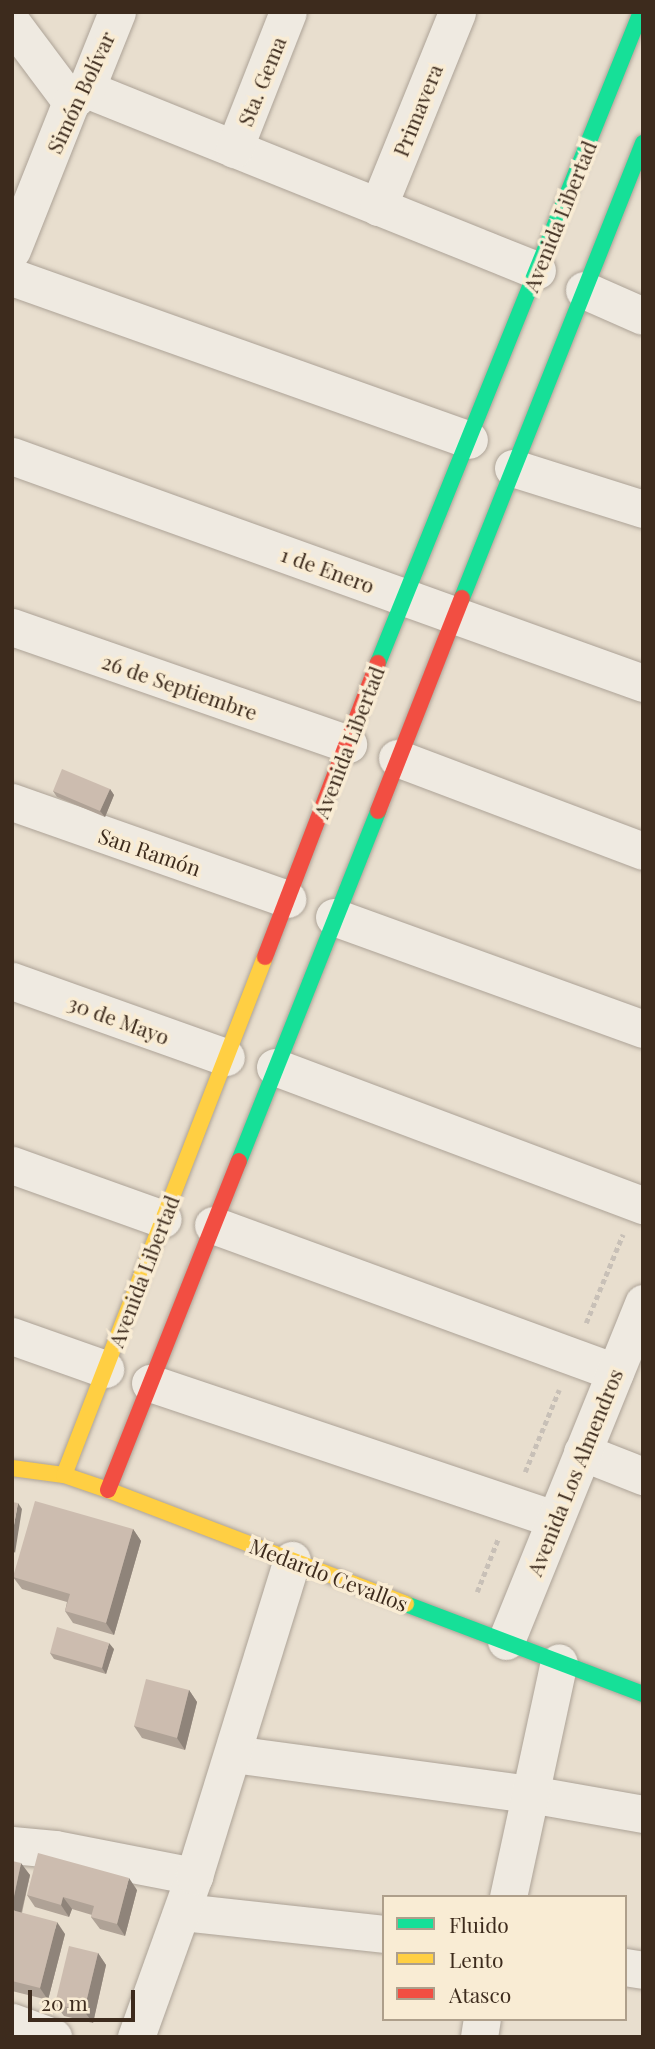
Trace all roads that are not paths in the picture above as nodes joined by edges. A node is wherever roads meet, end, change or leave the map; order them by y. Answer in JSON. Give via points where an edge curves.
{"nodes":[{"id":1,"x":117,"y":12,"type":"edge"},
{"id":2,"x":288,"y":12,"type":"edge"},
{"id":3,"x":457,"y":12,"type":"edge"},
{"id":4,"x":641,"y":12,"type":"edge"},
{"id":5,"x":12,"y":23,"type":"edge"},
{"id":6,"x":79,"y":95,"type":"junction"},
{"id":7,"x":643,"y":143,"type":"edge"},
{"id":8,"x":234,"y":149,"type":"junction"},
{"id":9,"x":378,"y":207,"type":"junction"},
{"id":10,"x":12,"y":250,"type":"edge"},
{"id":11,"x":537,"y":270,"type":"junction"},
{"id":12,"x":12,"y":277,"type":"edge"},
{"id":13,"x":584,"y":290,"type":"junction"},
{"id":14,"x":643,"y":316,"type":"edge"},
{"id":15,"x":469,"y":440,"type":"junction"},
{"id":16,"x":12,"y":456,"type":"edge"},
{"id":17,"x":513,"y":468,"type":"junction"},
{"id":18,"x":643,"y":509,"type":"edge"},
{"id":19,"x":404,"y":597,"type":"junction"},
{"id":20,"x":454,"y":615,"type":"junction"},
{"id":21,"x":12,"y":627,"type":"edge"},
{"id":22,"x":643,"y":683,"type":"edge"},
{"id":23,"x":348,"y":744,"type":"junction"},
{"id":24,"x":397,"y":758,"type":"junction"},
{"id":25,"x":12,"y":802,"type":"edge"},
{"id":26,"x":643,"y":852,"type":"edge"},
{"id":27,"x":288,"y":899,"type":"junction"},
{"id":28,"x":334,"y":916,"type":"junction"},
{"id":29,"x":12,"y":981,"type":"edge"},
{"id":30,"x":643,"y":1029,"type":"edge"},
{"id":31,"x":226,"y":1057,"type":"junction"},
{"id":32,"x":275,"y":1067,"type":"junction"},
{"id":33,"x":12,"y":1165,"type":"edge"},
{"id":34,"x":643,"y":1205,"type":"edge"},
{"id":35,"x":163,"y":1219,"type":"junction"},
{"id":36,"x":213,"y":1225,"type":"junction"},
{"id":37,"x":643,"y":1303,"type":"edge"},
{"id":38,"x":12,"y":1336,"type":"edge"},
{"id":39,"x":105,"y":1369,"type":"junction"},
{"id":40,"x":615,"y":1372,"type":"junction"},
{"id":41,"x":150,"y":1383,"type":"junction"},
{"id":42,"x":582,"y":1452,"type":"junction"},
{"id":43,"x":12,"y":1468,"type":"edge"},
{"id":44,"x":64,"y":1475,"type":"junction"},
{"id":45,"x":643,"y":1476,"type":"edge"},
{"id":46,"x":108,"y":1490,"type":"junction"},
{"id":47,"x":555,"y":1519,"type":"junction"},
{"id":48,"x":292,"y":1560,"type":"junction"},
{"id":49,"x":506,"y":1641,"type":"junction"},
{"id":50,"x":559,"y":1662,"type":"junction"},
{"id":51,"x":643,"y":1694,"type":"edge"},
{"id":52,"x":233,"y":1754,"type":"junction"},
{"id":53,"x":530,"y":1794,"type":"junction"},
{"id":54,"x":643,"y":1814,"type":"edge"},
{"id":55,"x":12,"y":1845,"type":"edge"},
{"id":56,"x":194,"y":1876,"type":"junction"},
{"id":57,"x":509,"y":1895,"type":"edge"},
{"id":58,"x":183,"y":1912,"type":"junction"},
{"id":59,"x":382,"y":1934,"type":"edge"},
{"id":60,"x":12,"y":2022,"type":"edge"},
{"id":61,"x":53,"y":2037,"type":"edge"},
{"id":62,"x":136,"y":2037,"type":"edge"}],
"edges":[{"from":1,"to":6,"type":"street","name":"Simón Bolívar"},
{"from":2,"to":8,"type":"street","name":"Sta. Gema"},
{"from":3,"to":9,"type":"street","name":"Primavera"},
{"from":4,"to":11,"type":"street","name":"Avenida Libertad"},
{"from":5,"to":6,"type":"street"},
{"from":6,"to":8,"type":"street"},
{"from":6,"to":10,"type":"street","name":"Simón Bolívar"},
{"from":7,"to":13,"type":"street"},
{"from":8,"to":9,"type":"street"},
{"from":9,"to":11,"type":"street"},
{"from":11,"to":15,"type":"street","name":"Avenida Libertad"},
{"from":12,"to":15,"type":"street"},
{"from":13,"to":14,"type":"street"},
{"from":13,"to":17,"type":"street"},
{"from":15,"to":19,"type":"street","name":"Avenida Libertad"},
{"from":16,"to":19,"type":"street","name":"1 de Enero"},
{"from":17,"to":18,"type":"street"},
{"from":17,"to":20,"type":"street"},
{"from":19,"to":20,"type":"street","name":"1 de Enero"},
{"from":19,"to":23,"type":"street","name":"Avenida Libertad"},
{"from":20,"to":22,"type":"street","name":"1 de Enero"},
{"from":20,"to":24,"type":"street"},
{"from":21,"to":23,"type":"street","name":"26 de Septiembre"},
{"from":23,"to":27,"type":"street","name":"Avenida Libertad"},
{"from":24,"to":26,"type":"street"},
{"from":24,"to":28,"type":"street"},
{"from":25,"to":27,"type":"street","name":"San Ramón"},
{"from":27,"to":31,"type":"street","name":"Avenida Libertad"},
{"from":28,"to":30,"type":"street"},
{"from":28,"to":32,"type":"street"},
{"from":29,"to":31,"type":"street","name":"30 de Mayo"},
{"from":31,"to":35,"type":"street","name":"Avenida Libertad"},
{"from":32,"to":34,"type":"street"},
{"from":32,"to":36,"type":"street"},
{"from":33,"to":35,"type":"street"},
{"from":35,"to":39,"type":"street","name":"Avenida Libertad"},
{"from":36,"to":40,"type":"street"},
{"from":36,"to":41,"type":"street"},
{"from":37,"to":40,"type":"street","name":"Avenida Los Almendros"},
{"from":38,"to":39,"type":"street"},
{"from":39,"to":44,"type":"street","name":"Avenida Libertad"},
{"from":40,"to":42,"type":"street","name":"Avenida Los Almendros"},
{"from":41,"to":46,"type":"street"},
{"from":41,"to":47,"type":"street"},
{"from":42,"to":45,"type":"street"},
{"from":42,"to":47,"type":"street","name":"Avenida Los Almendros"},
{"from":43,"to":44,"type":"street","name":"Medardo Cevallos"},
{"from":44,"to":46,"type":"street","name":"Medardo Cevallos"},
{"from":46,"to":48,"type":"street","name":"Medardo Cevallos"},
{"from":47,"to":49,"type":"street","name":"Avenida Los Almendros"},
{"from":48,"to":49,"type":"street","name":"Medardo Cevallos"},
{"from":48,"to":52,"type":"street"},
{"from":49,"to":50,"type":"street","name":"Medardo Cevallos"},
{"from":50,"to":51,"type":"street","name":"Medardo Cevallos"},
{"from":50,"to":53,"type":"street"},
{"from":52,"to":53,"type":"street"},
{"from":52,"to":56,"type":"street"},
{"from":53,"to":54,"type":"street"},
{"from":53,"to":57,"type":"street"},
{"from":55,"to":56,"type":"street"},
{"from":56,"to":58,"type":"street"},
{"from":58,"to":59,"type":"street"},
{"from":58,"to":62,"type":"street"},
{"from":60,"to":61,"type":"street"}]}
